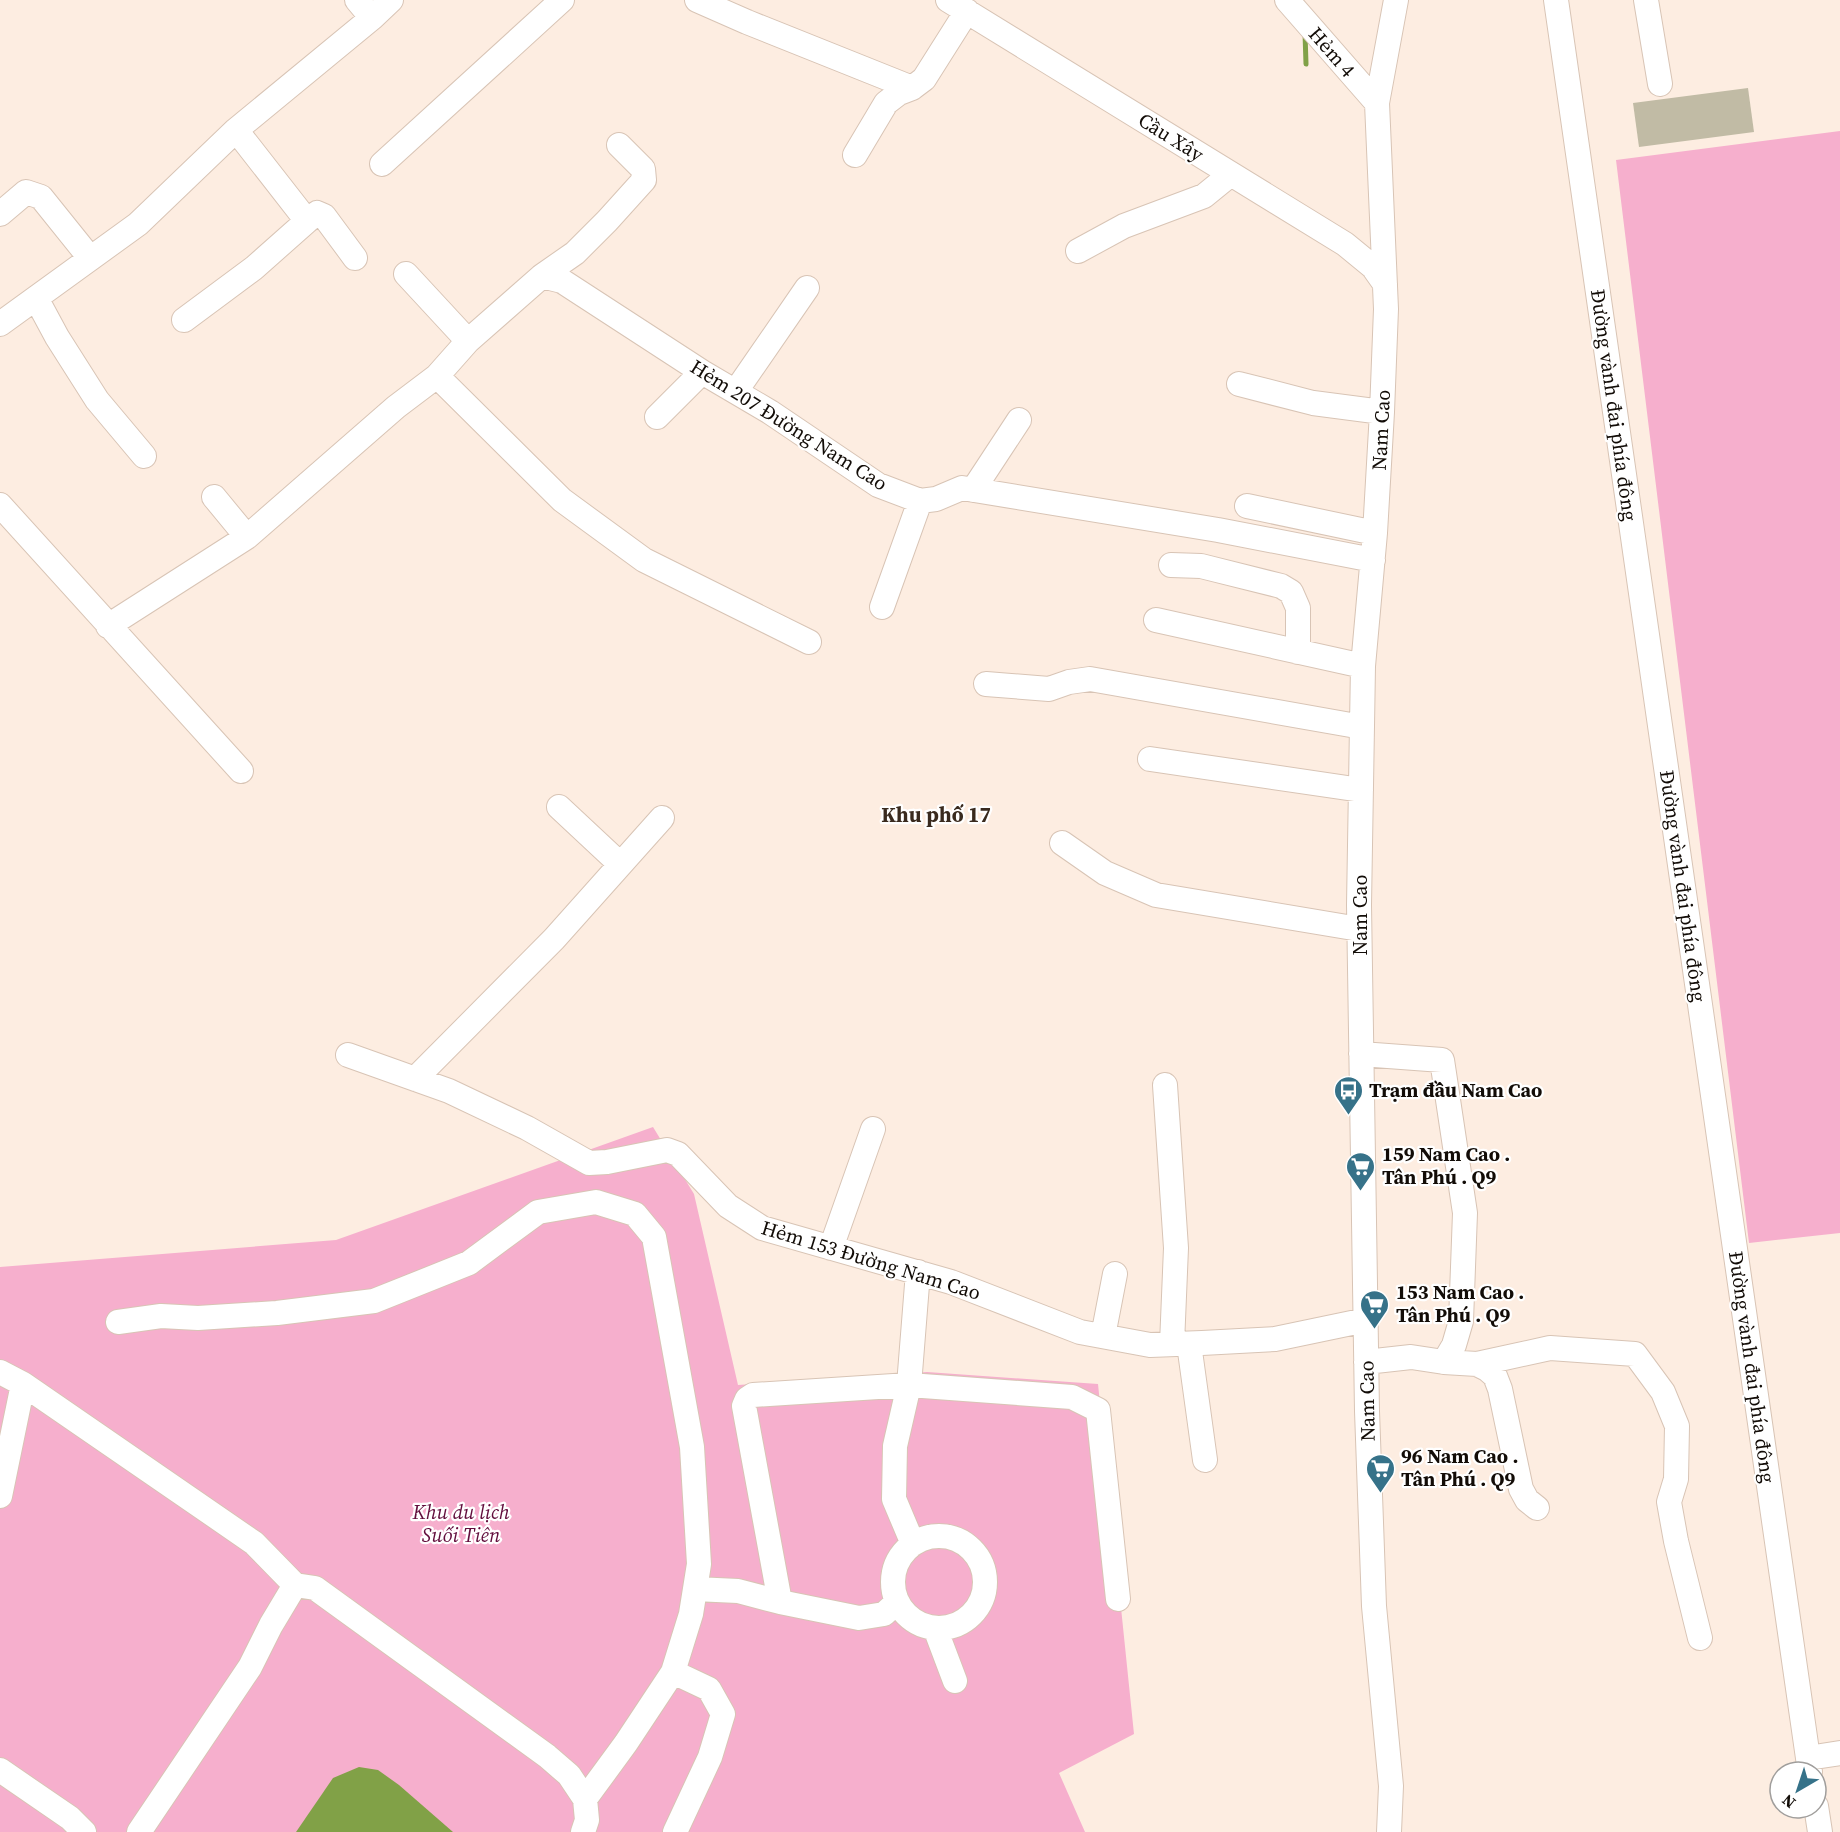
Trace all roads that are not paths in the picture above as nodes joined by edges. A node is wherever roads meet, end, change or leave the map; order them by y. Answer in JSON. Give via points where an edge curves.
{"nodes":[{"id":1,"x":391,"y":0,"type":"edge"},
{"id":2,"x":562,"y":0,"type":"edge"},
{"id":3,"x":697,"y":0,"type":"edge"},
{"id":4,"x":1396,"y":0,"type":"edge"},
{"id":5,"x":1556,"y":0,"type":"edge"},
{"id":6,"x":1646,"y":0,"type":"edge"},
{"id":7,"x":1290,"y":4,"type":"edge"},
{"id":8,"x":958,"y":6,"type":"edge"},
{"id":9,"x":364,"y":9,"type":"edge"},
{"id":10,"x":1660,"y":84,"type":"dead end"},
{"id":11,"x":912,"y":88,"type":"junction"},
{"id":12,"x":1377,"y":103,"type":"junction"},
{"id":13,"x":236,"y":130,"type":"junction"},
{"id":14,"x":619,"y":145,"type":"dead end"},
{"id":15,"x":855,"y":155,"type":"dead end"},
{"id":16,"x":382,"y":164,"type":"dead end"},
{"id":17,"x":1231,"y":174,"type":"junction"},
{"id":18,"x":0,"y":214,"type":"edge"},
{"id":19,"x":307,"y":221,"type":"junction"},
{"id":20,"x":1078,"y":251,"type":"dead end"},
{"id":21,"x":90,"y":258,"type":"junction"},
{"id":22,"x":355,"y":258,"type":"dead end"},
{"id":23,"x":406,"y":274,"type":"dead end"},
{"id":24,"x":542,"y":276,"type":"junction"},
{"id":25,"x":1385,"y":284,"type":"junction"},
{"id":26,"x":807,"y":288,"type":"dead end"},
{"id":27,"x":36,"y":298,"type":"junction"},
{"id":28,"x":184,"y":320,"type":"dead end"},
{"id":29,"x":0,"y":324,"type":"edge"},
{"id":30,"x":468,"y":341,"type":"junction"},
{"id":31,"x":702,"y":372,"type":"junction"},
{"id":32,"x":437,"y":376,"type":"junction"},
{"id":33,"x":1239,"y":384,"type":"dead end"},
{"id":34,"x":735,"y":391,"type":"junction"},
{"id":35,"x":1382,"y":412,"type":"junction"},
{"id":36,"x":657,"y":417,"type":"dead end"},
{"id":37,"x":1018,"y":420,"type":"dead end"},
{"id":38,"x":144,"y":456,"type":"dead end"},
{"id":39,"x":973,"y":490,"type":"junction"},
{"id":40,"x":214,"y":497,"type":"dead end"},
{"id":41,"x":920,"y":501,"type":"junction"},
{"id":42,"x":0,"y":505,"type":"edge"},
{"id":43,"x":1247,"y":506,"type":"dead end"},
{"id":44,"x":1375,"y":533,"type":"junction"},
{"id":45,"x":247,"y":537,"type":"junction"},
{"id":46,"x":1373,"y":560,"type":"junction"},
{"id":47,"x":1171,"y":565,"type":"dead end"},
{"id":48,"x":882,"y":607,"type":"dead end"},
{"id":49,"x":1156,"y":620,"type":"dead end"},
{"id":50,"x":108,"y":626,"type":"junction"},
{"id":51,"x":809,"y":642,"type":"dead end"},
{"id":52,"x":1298,"y":652,"type":"junction"},
{"id":53,"x":1363,"y":666,"type":"junction"},
{"id":54,"x":986,"y":684,"type":"dead end"},
{"id":55,"x":1362,"y":727,"type":"junction"},
{"id":56,"x":1150,"y":759,"type":"dead end"},
{"id":57,"x":241,"y":771,"type":"dead end"},
{"id":58,"x":1361,"y":790,"type":"junction"},
{"id":59,"x":559,"y":807,"type":"dead end"},
{"id":60,"x":662,"y":818,"type":"dead end"},
{"id":61,"x":1062,"y":843,"type":"dead end"},
{"id":62,"x":620,"y":864,"type":"junction"},
{"id":63,"x":1359,"y":929,"type":"junction"},
{"id":64,"x":1361,"y":1054,"type":"junction"},
{"id":65,"x":348,"y":1055,"type":"dead end"},
{"id":66,"x":415,"y":1079,"type":"junction"},
{"id":67,"x":1165,"y":1085,"type":"dead end"},
{"id":68,"x":873,"y":1129,"type":"dead end"},
{"id":69,"x":831,"y":1248,"type":"junction"},
{"id":70,"x":918,"y":1272,"type":"junction"},
{"id":71,"x":1115,"y":1274,"type":"dead end"},
{"id":72,"x":1366,"y":1320,"type":"junction"},
{"id":73,"x":118,"y":1322,"type":"dead end"},
{"id":74,"x":1102,"y":1336,"type":"junction"},
{"id":75,"x":1180,"y":1344,"type":"junction"},
{"id":76,"x":1366,"y":1362,"type":"junction"},
{"id":77,"x":1444,"y":1362,"type":"junction"},
{"id":78,"x":1477,"y":1364,"type":"junction"},
{"id":79,"x":0,"y":1372,"type":"edge"},
{"id":80,"x":23,"y":1384,"type":"junction"},
{"id":81,"x":909,"y":1385,"type":"junction"},
{"id":82,"x":1510,"y":1433,"type":"junction"},
{"id":83,"x":1531,"y":1456,"type":"dead end"},
{"id":84,"x":1205,"y":1460,"type":"dead end"},
{"id":85,"x":0,"y":1496,"type":"edge"},
{"id":86,"x":1538,"y":1508,"type":"dead end"},
{"id":87,"x":913,"y":1544,"type":"junction"},
{"id":88,"x":294,"y":1585,"type":"junction"},
{"id":89,"x":695,"y":1589,"type":"junction"},
{"id":90,"x":1118,"y":1599,"type":"dead end"},
{"id":91,"x":780,"y":1602,"type":"junction"},
{"id":92,"x":897,"y":1602,"type":"junction"},
{"id":93,"x":935,"y":1628,"type":"junction"},
{"id":94,"x":1700,"y":1638,"type":"dead end"},
{"id":95,"x":673,"y":1672,"type":"junction"},
{"id":96,"x":955,"y":1681,"type":"dead end"},
{"id":97,"x":1840,"y":1753,"type":"edge"},
{"id":98,"x":1808,"y":1760,"type":"edge"},
{"id":99,"x":1822,"y":1760,"type":"edge"},
{"id":100,"x":0,"y":1770,"type":"edge"},
{"id":101,"x":585,"y":1799,"type":"junction"},
{"id":102,"x":84,"y":1832,"type":"edge"},
{"id":103,"x":139,"y":1832,"type":"edge"},
{"id":104,"x":584,"y":1832,"type":"edge"},
{"id":105,"x":675,"y":1832,"type":"edge"},
{"id":106,"x":1389,"y":1832,"type":"edge"}],
"edges":[{"from":1,"to":9,"type":"street"},
{"from":2,"to":16,"type":"street"},
{"from":3,"to":11,"type":"street"},
{"from":4,"to":12,"type":"street","name":"Nam Cao"},
{"from":5,"to":98,"type":"street","name":"Đường vành đai phía đông"},
{"from":6,"to":10,"type":"street"},
{"from":7,"to":12,"type":"street","name":"Hẻm 4"},
{"from":8,"to":11,"type":"street","via":[[924,79]]},
{"from":8,"to":17,"type":"street","name":"Cầu Xây"},
{"from":9,"to":13,"type":"street"},
{"from":11,"to":15,"type":"street","via":[[886,103]]},
{"from":12,"to":25,"type":"street","name":"Nam Cao"},
{"from":13,"to":19,"type":"street"},
{"from":13,"to":21,"type":"street","via":[[138,224]]},
{"from":14,"to":24,"type":"street","via":[[643,168],[642,183],[575,253]]},
{"from":17,"to":20,"type":"street","via":[[1204,196],[1124,226]]},
{"from":17,"to":25,"type":"street","name":"Cầu Xây","via":[[1345,244],[1373,267]]},
{"from":18,"to":21,"type":"street","via":[[26,192],[41,197]]},
{"from":19,"to":22,"type":"street","via":[[316,213],[324,216]]},
{"from":19,"to":28,"type":"street","via":[[254,268]]},
{"from":21,"to":27,"type":"street"},
{"from":23,"to":30,"type":"street"},
{"from":24,"to":30,"type":"street"},
{"from":24,"to":31,"type":"street","name":"Hẻm 207 Đường Nam Cao","via":[[562,281]]},
{"from":25,"to":35,"type":"street","name":"Nam Cao"},
{"from":26,"to":34,"type":"street"},
{"from":27,"to":29,"type":"street"},
{"from":27,"to":38,"type":"street","via":[[97,400]]},
{"from":30,"to":32,"type":"street"},
{"from":31,"to":34,"type":"street","name":"Hẻm 207 Đường Nam Cao"},
{"from":31,"to":36,"type":"street"},
{"from":32,"to":45,"type":"street"},
{"from":32,"to":51,"type":"street","via":[[562,500],[644,560]]},
{"from":33,"to":35,"type":"street","via":[[1312,403]]},
{"from":34,"to":41,"type":"street","name":"Hẻm 207 Đường Nam Cao","via":[[878,485]]},
{"from":35,"to":44,"type":"street","name":"Nam Cao"},
{"from":37,"to":39,"type":"street"},
{"from":39,"to":41,"type":"street","via":[[962,488]]},
{"from":39,"to":46,"type":"street"},
{"from":40,"to":45,"type":"street"},
{"from":41,"to":48,"type":"street"},
{"from":42,"to":50,"type":"street"},
{"from":43,"to":44,"type":"street"},
{"from":44,"to":46,"type":"street","name":"Nam Cao"},
{"from":45,"to":50,"type":"street"},
{"from":46,"to":53,"type":"street","name":"Nam Cao"},
{"from":47,"to":52,"type":"street","via":[[1201,566],[1291,592],[1298,608]]},
{"from":49,"to":52,"type":"street"},
{"from":50,"to":57,"type":"street"},
{"from":52,"to":53,"type":"street"},
{"from":53,"to":55,"type":"street","name":"Nam Cao"},
{"from":54,"to":55,"type":"street","via":[[1049,689],[1090,679]]},
{"from":55,"to":58,"type":"street","name":"Nam Cao"},
{"from":56,"to":58,"type":"street"},
{"from":58,"to":63,"type":"street","name":"Nam Cao"},
{"from":59,"to":62,"type":"street"},
{"from":60,"to":62,"type":"street"},
{"from":61,"to":63,"type":"street","via":[[1105,873],[1156,895]]},
{"from":62,"to":66,"type":"street","via":[[554,939]]},
{"from":63,"to":64,"type":"street","name":"Nam Cao"},
{"from":64,"to":72,"type":"street","name":"Nam Cao"},
{"from":64,"to":77,"type":"street","via":[[1442,1060],[1465,1213],[1461,1321]]},
{"from":65,"to":66,"type":"street","name":"Hẻm 153 Đường Nam Cao"},
{"from":66,"to":69,"type":"street","name":"Hẻm 153 Đường Nam Cao","via":[[517,1123],[589,1163],[667,1150],[678,1154],[728,1206],[762,1228]]},
{"from":67,"to":75,"type":"street"},
{"from":68,"to":69,"type":"street"},
{"from":69,"to":70,"type":"street","name":"Hẻm 153 Đường Nam Cao"},
{"from":70,"to":74,"type":"street","name":"Hẻm 153 Đường Nam Cao","via":[[1080,1332]]},
{"from":70,"to":81,"type":"street"},
{"from":71,"to":74,"type":"street"},
{"from":72,"to":75,"type":"street","name":"Hẻm 153 Đường Nam Cao","via":[[1275,1339]]},
{"from":72,"to":76,"type":"street","name":"Nam Cao"},
{"from":73,"to":89,"type":"street","via":[[161,1316],[277,1313],[374,1301],[469,1263],[538,1212],[596,1203],[635,1214],[654,1237],[692,1447],[699,1564]]},
{"from":74,"to":75,"type":"street","name":"Hẻm 153 Đường Nam Cao","via":[[1150,1344]]},
{"from":75,"to":84,"type":"street"},
{"from":76,"to":77,"type":"street","via":[[1411,1357]]},
{"from":76,"to":106,"type":"street","name":"Nam Cao","via":[[1374,1606],[1390,1786]]},
{"from":77,"to":78,"type":"street"},
{"from":78,"to":82,"type":"street","via":[[1495,1376]]},
{"from":78,"to":94,"type":"street","via":[[1550,1348],[1635,1354],[1663,1392],[1677,1426],[1676,1479],[1669,1502]]},
{"from":79,"to":80,"type":"street"},
{"from":80,"to":85,"type":"street"},
{"from":80,"to":88,"type":"street","via":[[254,1543]]},
{"from":81,"to":87,"type":"street","via":[[895,1446],[894,1499]]},
{"from":81,"to":90,"type":"street","via":[[1072,1397],[1098,1410]]},
{"from":81,"to":91,"type":"street","via":[[753,1395],[747,1400],[744,1406]]},
{"from":82,"to":83,"type":"street"},
{"from":82,"to":86,"type":"street","via":[[1521,1489]]},
{"from":87,"to":92,"type":"street","via":[[901,1556],[895,1570]]},
{"from":87,"to":93,"type":"street","via":[[927,1537],[959,1540],[981,1563],[985,1578],[984,1594],[966,1620],[951,1627]]},
{"from":88,"to":101,"type":"street","via":[[315,1588],[547,1756],[569,1775]]},
{"from":88,"to":103,"type":"street","via":[[250,1667]]},
{"from":89,"to":91,"type":"street","via":[[738,1591]]},
{"from":89,"to":95,"type":"street"},
{"from":91,"to":92,"type":"street","via":[[859,1618],[884,1614]]},
{"from":92,"to":93,"type":"street","via":[[920,1624]]},
{"from":93,"to":96,"type":"street"},
{"from":95,"to":101,"type":"street"},
{"from":95,"to":105,"type":"street","via":[[709,1689],[723,1714],[710,1756]]},
{"from":97,"to":99,"type":"street"},
{"from":100,"to":102,"type":"street"},
{"from":101,"to":104,"type":"street"}]}
